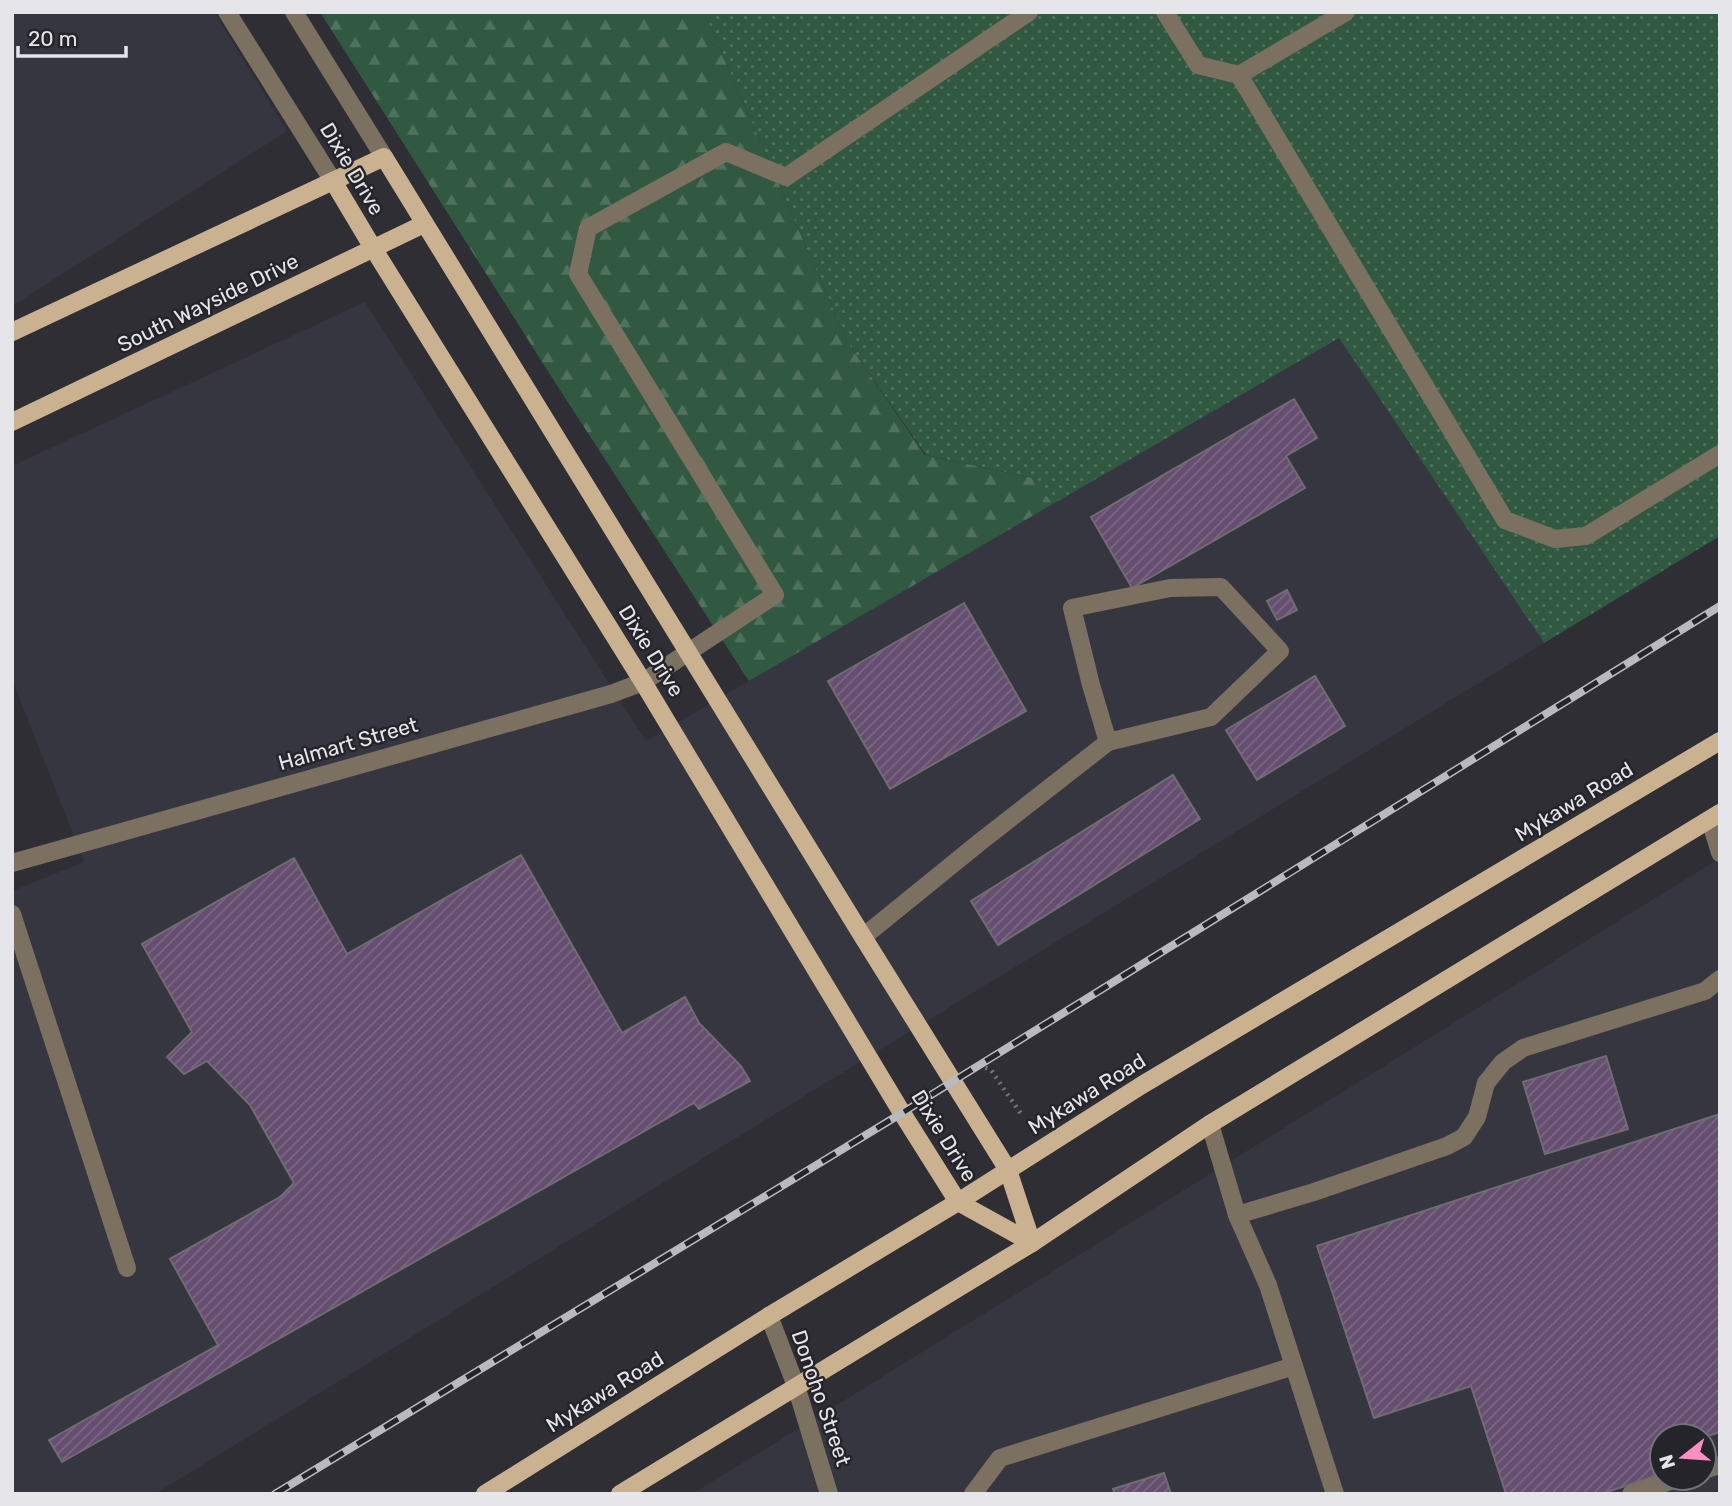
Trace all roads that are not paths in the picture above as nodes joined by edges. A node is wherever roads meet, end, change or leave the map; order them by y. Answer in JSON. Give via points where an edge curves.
{"nodes":[{"id":1,"x":227,"y":12,"type":"edge"},
{"id":2,"x":294,"y":12,"type":"edge"},
{"id":3,"x":1029,"y":12,"type":"edge"},
{"id":4,"x":1165,"y":12,"type":"edge"},
{"id":5,"x":1346,"y":12,"type":"edge"},
{"id":6,"x":1239,"y":75,"type":"junction"},
{"id":7,"x":384,"y":157,"type":"junction"},
{"id":8,"x":333,"y":181,"type":"junction"},
{"id":9,"x":424,"y":224,"type":"junction"},
{"id":10,"x":373,"y":248,"type":"junction"},
{"id":11,"x":12,"y":332,"type":"edge"},
{"id":12,"x":12,"y":422,"type":"edge"},
{"id":13,"x":1720,"y":454,"type":"edge"},
{"id":14,"x":688,"y":651,"type":"junction"},
{"id":15,"x":643,"y":682,"type":"junction"},
{"id":16,"x":1720,"y":741,"type":"edge"},
{"id":17,"x":1108,"y":743,"type":"junction"},
{"id":18,"x":1715,"y":816,"type":"edge"},
{"id":19,"x":1720,"y":853,"type":"edge"},
{"id":20,"x":12,"y":863,"type":"edge"},
{"id":21,"x":12,"y":914,"type":"edge"},
{"id":22,"x":863,"y":937,"type":"junction"},
{"id":23,"x":1720,"y":979,"type":"edge"},
{"id":24,"x":1210,"y":1124,"type":"junction"},
{"id":25,"x":1008,"y":1170,"type":"junction"},
{"id":26,"x":958,"y":1202,"type":"junction"},
{"id":27,"x":1237,"y":1215,"type":"junction"},
{"id":28,"x":1032,"y":1243,"type":"junction"},
{"id":29,"x":127,"y":1268,"type":"dead end"},
{"id":30,"x":769,"y":1316,"type":"junction"},
{"id":31,"x":1294,"y":1366,"type":"junction"},
{"id":32,"x":796,"y":1386,"type":"junction"},
{"id":33,"x":485,"y":1494,"type":"edge"},
{"id":34,"x":620,"y":1494,"type":"edge"},
{"id":35,"x":829,"y":1494,"type":"edge"},
{"id":36,"x":973,"y":1494,"type":"edge"},
{"id":37,"x":1335,"y":1494,"type":"edge"}],
"edges":[{"from":1,"to":8,"type":"street","name":"Dixie Drive"},
{"from":2,"to":7,"type":"street","name":"Dixie Drive"},
{"from":3,"to":14,"type":"street","name":"Halmart Street","via":[[786,177],[726,152],[588,228],[578,274],[775,595]]},
{"from":4,"to":6,"type":"street","via":[[1198,65]]},
{"from":5,"to":6,"type":"street"},
{"from":6,"to":13,"type":"street","via":[[1506,520],[1555,539],[1586,536]]},
{"from":7,"to":8,"type":"main road"},
{"from":7,"to":9,"type":"main road","name":"Dixie Drive"},
{"from":8,"to":10,"type":"main road","name":"Dixie Drive"},
{"from":8,"to":11,"type":"main road"},
{"from":9,"to":10,"type":"main road","name":"South Wayside Drive"},
{"from":9,"to":14,"type":"main road","name":"Dixie Drive"},
{"from":10,"to":12,"type":"main road","name":"South Wayside Drive"},
{"from":10,"to":15,"type":"main road","name":"Dixie Drive"},
{"from":14,"to":15,"type":"street","name":"Halmart Street"},
{"from":14,"to":22,"type":"main road","name":"Dixie Drive"},
{"from":15,"to":20,"type":"street","name":"Halmart Street"},
{"from":15,"to":26,"type":"main road","name":"Dixie Drive"},
{"from":16,"to":25,"type":"main road","name":"Mykawa Road"},
{"from":17,"to":17,"type":"street","via":[[1211,716],[1280,651],[1221,587],[1170,588],[1072,608]]},
{"from":17,"to":22,"type":"street"},
{"from":18,"to":19,"type":"street"},
{"from":18,"to":24,"type":"main road"},
{"from":21,"to":29,"type":"street"},
{"from":22,"to":25,"type":"main road","name":"Dixie Drive"},
{"from":23,"to":27,"type":"street","via":[[1705,991],[1523,1048],[1503,1062],[1486,1083],[1477,1118],[1464,1137]]},
{"from":24,"to":27,"type":"street"},
{"from":24,"to":28,"type":"main road"},
{"from":25,"to":26,"type":"main road","name":"Mykawa Road"},
{"from":25,"to":28,"type":"main road","name":"Dixie Drive"},
{"from":26,"to":28,"type":"main road","name":"Dixie Drive"},
{"from":26,"to":30,"type":"main road","name":"Mykawa Road"},
{"from":27,"to":31,"type":"street","via":[[1268,1285]]},
{"from":28,"to":32,"type":"main road"},
{"from":30,"to":32,"type":"street","name":"Donoho Street"},
{"from":30,"to":33,"type":"main road","name":"Mykawa Road"},
{"from":31,"to":36,"type":"street","via":[[1000,1458]]},
{"from":31,"to":37,"type":"street"},
{"from":32,"to":34,"type":"main road"},
{"from":32,"to":35,"type":"street","name":"Donoho Street"}]}
